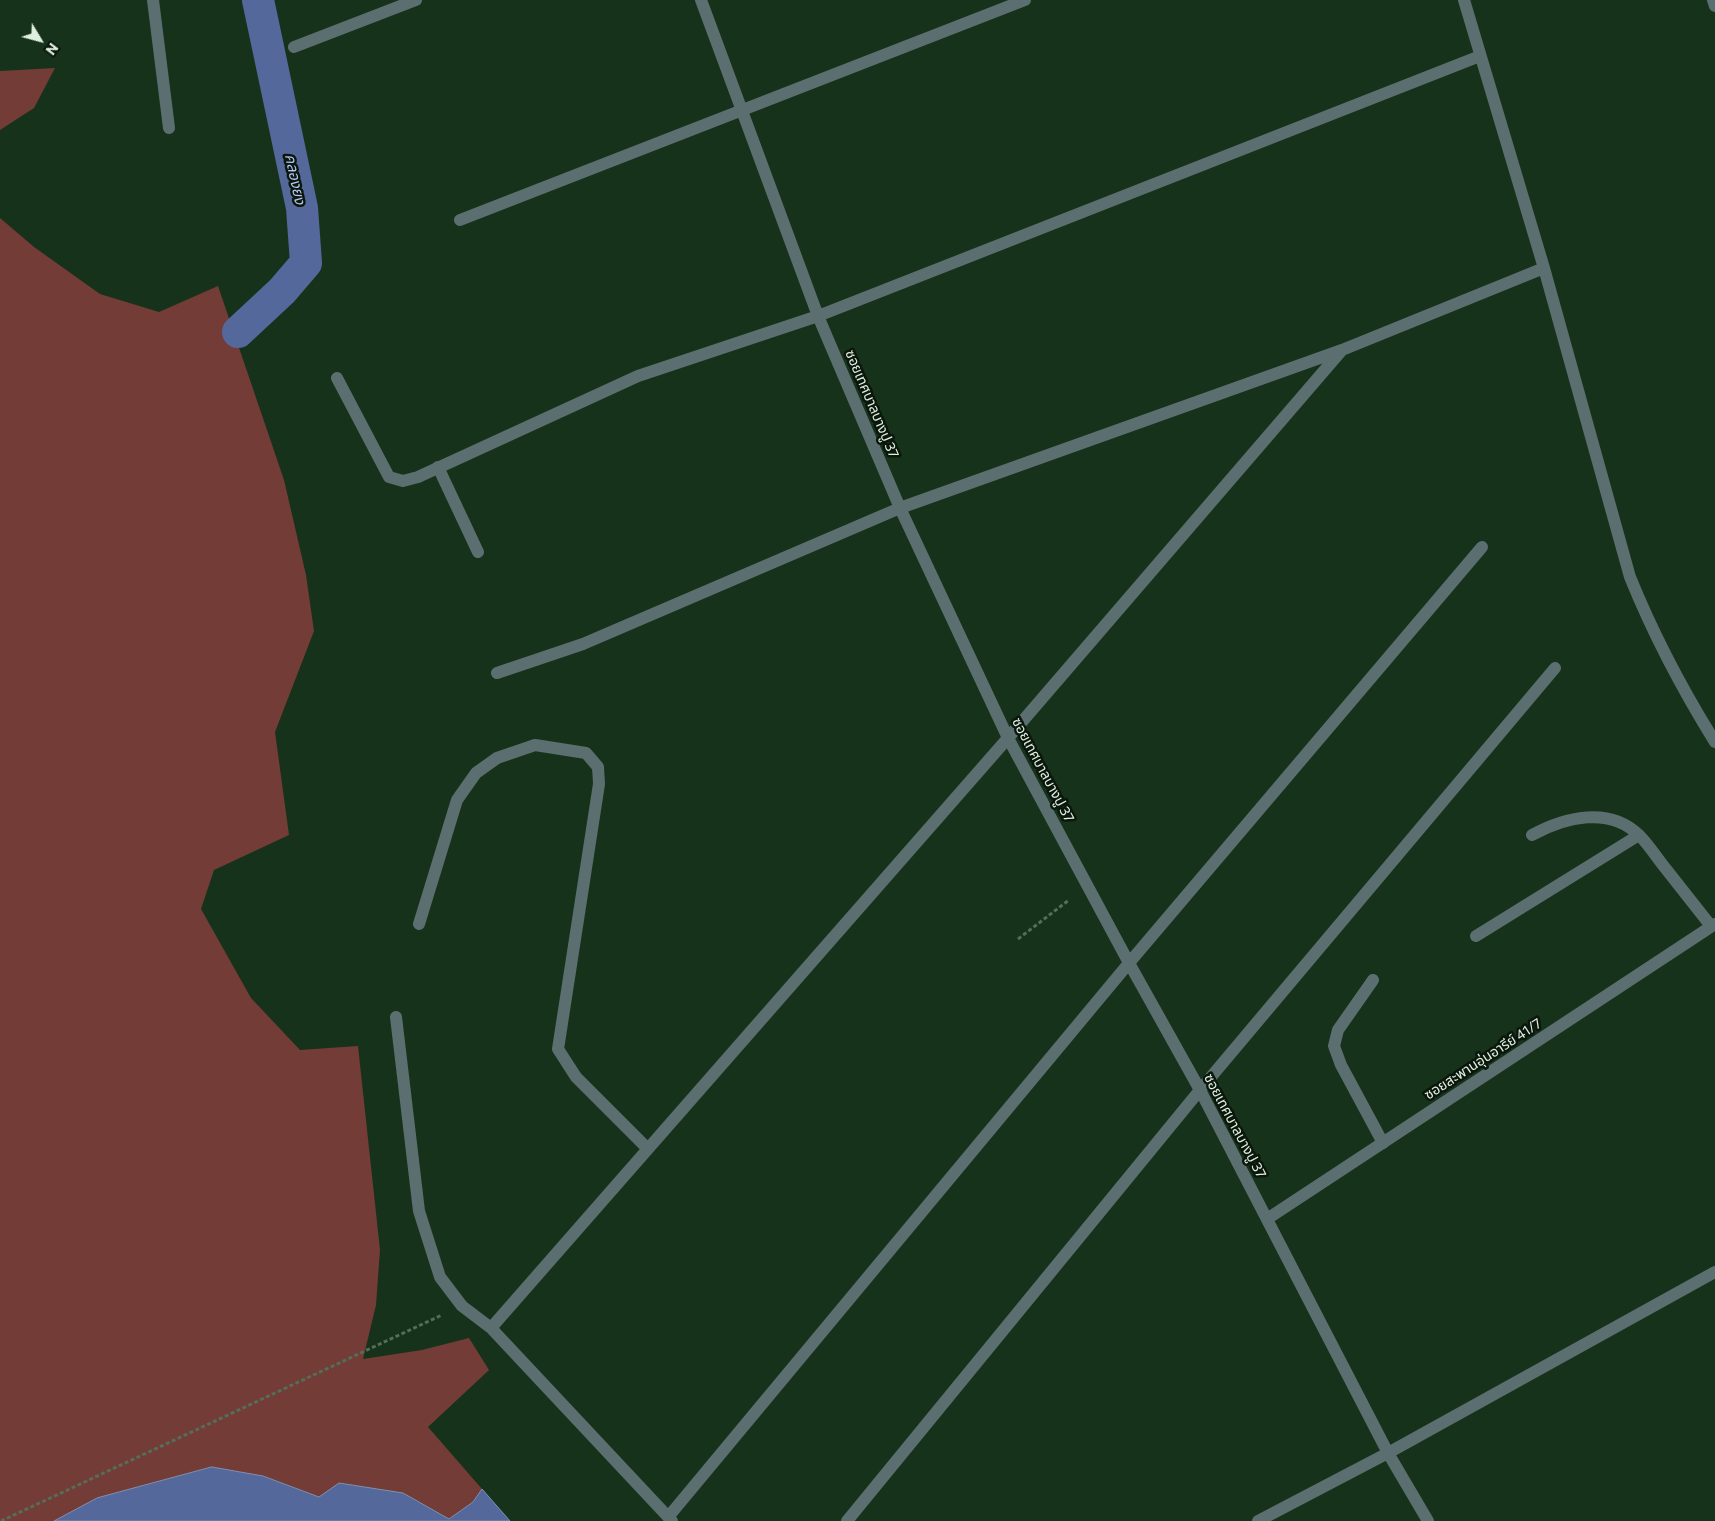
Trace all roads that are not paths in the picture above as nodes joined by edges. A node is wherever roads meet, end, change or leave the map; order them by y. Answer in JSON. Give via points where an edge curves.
{"nodes":[{"id":1,"x":153,"y":0,"type":"edge"},
{"id":2,"x":416,"y":0,"type":"edge"},
{"id":3,"x":701,"y":0,"type":"edge"},
{"id":4,"x":1025,"y":0,"type":"edge"},
{"id":5,"x":1464,"y":0,"type":"edge"},
{"id":6,"x":1713,"y":0,"type":"edge"},
{"id":7,"x":1715,"y":6,"type":"edge"},
{"id":8,"x":294,"y":47,"type":"dead end"},
{"id":9,"x":1480,"y":56,"type":"junction"},
{"id":10,"x":743,"y":109,"type":"junction"},
{"id":11,"x":169,"y":128,"type":"dead end"},
{"id":12,"x":460,"y":220,"type":"dead end"},
{"id":13,"x":1544,"y":268,"type":"junction"},
{"id":14,"x":818,"y":316,"type":"junction"},
{"id":15,"x":1342,"y":350,"type":"junction"},
{"id":16,"x":337,"y":378,"type":"dead end"},
{"id":17,"x":438,"y":468,"type":"junction"},
{"id":18,"x":900,"y":508,"type":"junction"},
{"id":19,"x":1482,"y":547,"type":"dead end"},
{"id":20,"x":478,"y":552,"type":"dead end"},
{"id":21,"x":1555,"y":668,"type":"dead end"},
{"id":22,"x":497,"y":673,"type":"dead end"},
{"id":23,"x":1008,"y":738,"type":"junction"},
{"id":24,"x":1715,"y":742,"type":"edge"},
{"id":25,"x":1532,"y":835,"type":"dead end"},
{"id":26,"x":1639,"y":835,"type":"junction"},
{"id":27,"x":419,"y":924,"type":"dead end"},
{"id":28,"x":1713,"y":925,"type":"edge"},
{"id":29,"x":1476,"y":936,"type":"dead end"},
{"id":30,"x":1128,"y":963,"type":"junction"},
{"id":31,"x":1373,"y":980,"type":"dead end"},
{"id":32,"x":396,"y":1017,"type":"dead end"},
{"id":33,"x":1200,"y":1090,"type":"junction"},
{"id":34,"x":1383,"y":1143,"type":"junction"},
{"id":35,"x":648,"y":1149,"type":"junction"},
{"id":36,"x":1267,"y":1219,"type":"junction"},
{"id":37,"x":1715,"y":1272,"type":"edge"},
{"id":38,"x":491,"y":1328,"type":"junction"},
{"id":39,"x":1388,"y":1453,"type":"junction"},
{"id":40,"x":669,"y":1519,"type":"edge"},
{"id":41,"x":847,"y":1521,"type":"edge"},
{"id":42,"x":1258,"y":1521,"type":"edge"},
{"id":43,"x":1428,"y":1521,"type":"edge"}],
"edges":[{"from":1,"to":11,"type":"street"},
{"from":2,"to":8,"type":"street"},
{"from":3,"to":10,"type":"street","name":"ซอยเทศบาลบางปู 37"},
{"from":4,"to":10,"type":"street"},
{"from":5,"to":9,"type":"street"},
{"from":6,"to":7,"type":"street"},
{"from":9,"to":13,"type":"street"},
{"from":9,"to":14,"type":"street"},
{"from":10,"to":12,"type":"street"},
{"from":10,"to":14,"type":"street","name":"ซอยเทศบาลบางปู 37"},
{"from":13,"to":15,"type":"street"},
{"from":13,"to":24,"type":"street","via":[[1630,578],[1650,627]]},
{"from":14,"to":17,"type":"street","via":[[638,376]]},
{"from":14,"to":18,"type":"street","name":"ซอยเทศบาลบางปู 37"},
{"from":15,"to":18,"type":"street"},
{"from":15,"to":23,"type":"street"},
{"from":16,"to":17,"type":"street","via":[[389,478],[403,481]]},
{"from":17,"to":20,"type":"street"},
{"from":18,"to":22,"type":"street","via":[[583,644]]},
{"from":18,"to":23,"type":"street","name":"ซอยเทศบาลบางปู 37"},
{"from":19,"to":30,"type":"street"},
{"from":21,"to":33,"type":"street"},
{"from":23,"to":30,"type":"street","name":"ซอยเทศบาลบางปู 37"},
{"from":23,"to":35,"type":"street"},
{"from":25,"to":26,"type":"street","via":[[1551,824],[1600,816],[1621,823]]},
{"from":26,"to":28,"type":"street"},
{"from":26,"to":29,"type":"street"},
{"from":27,"to":35,"type":"street","via":[[457,800],[476,773],[497,758],[535,745],[586,753],[598,767],[599,784],[558,1049],[576,1077]]},
{"from":28,"to":34,"type":"street","name":"ซอยสะพานอุ่นอารีย์ 41/7"},
{"from":30,"to":33,"type":"street","name":"ซอยเทศบาลบางปู 37"},
{"from":30,"to":40,"type":"street"},
{"from":31,"to":34,"type":"street","via":[[1338,1030],[1334,1046]]},
{"from":32,"to":38,"type":"street","via":[[420,1211],[440,1277],[462,1306]]},
{"from":33,"to":36,"type":"street","name":"ซอยเทศบาลบางปู 37"},
{"from":33,"to":41,"type":"street"},
{"from":34,"to":36,"type":"street","name":"ซอยสะพานอุ่นอารีย์ 41/7"},
{"from":35,"to":38,"type":"street"},
{"from":36,"to":39,"type":"street","name":"ซอยเทศบาลบางปู 37"},
{"from":37,"to":39,"type":"street"},
{"from":38,"to":40,"type":"street"},
{"from":39,"to":42,"type":"street"},
{"from":39,"to":43,"type":"street","name":"ซอยเทศบาลบางปู 37"}]}
